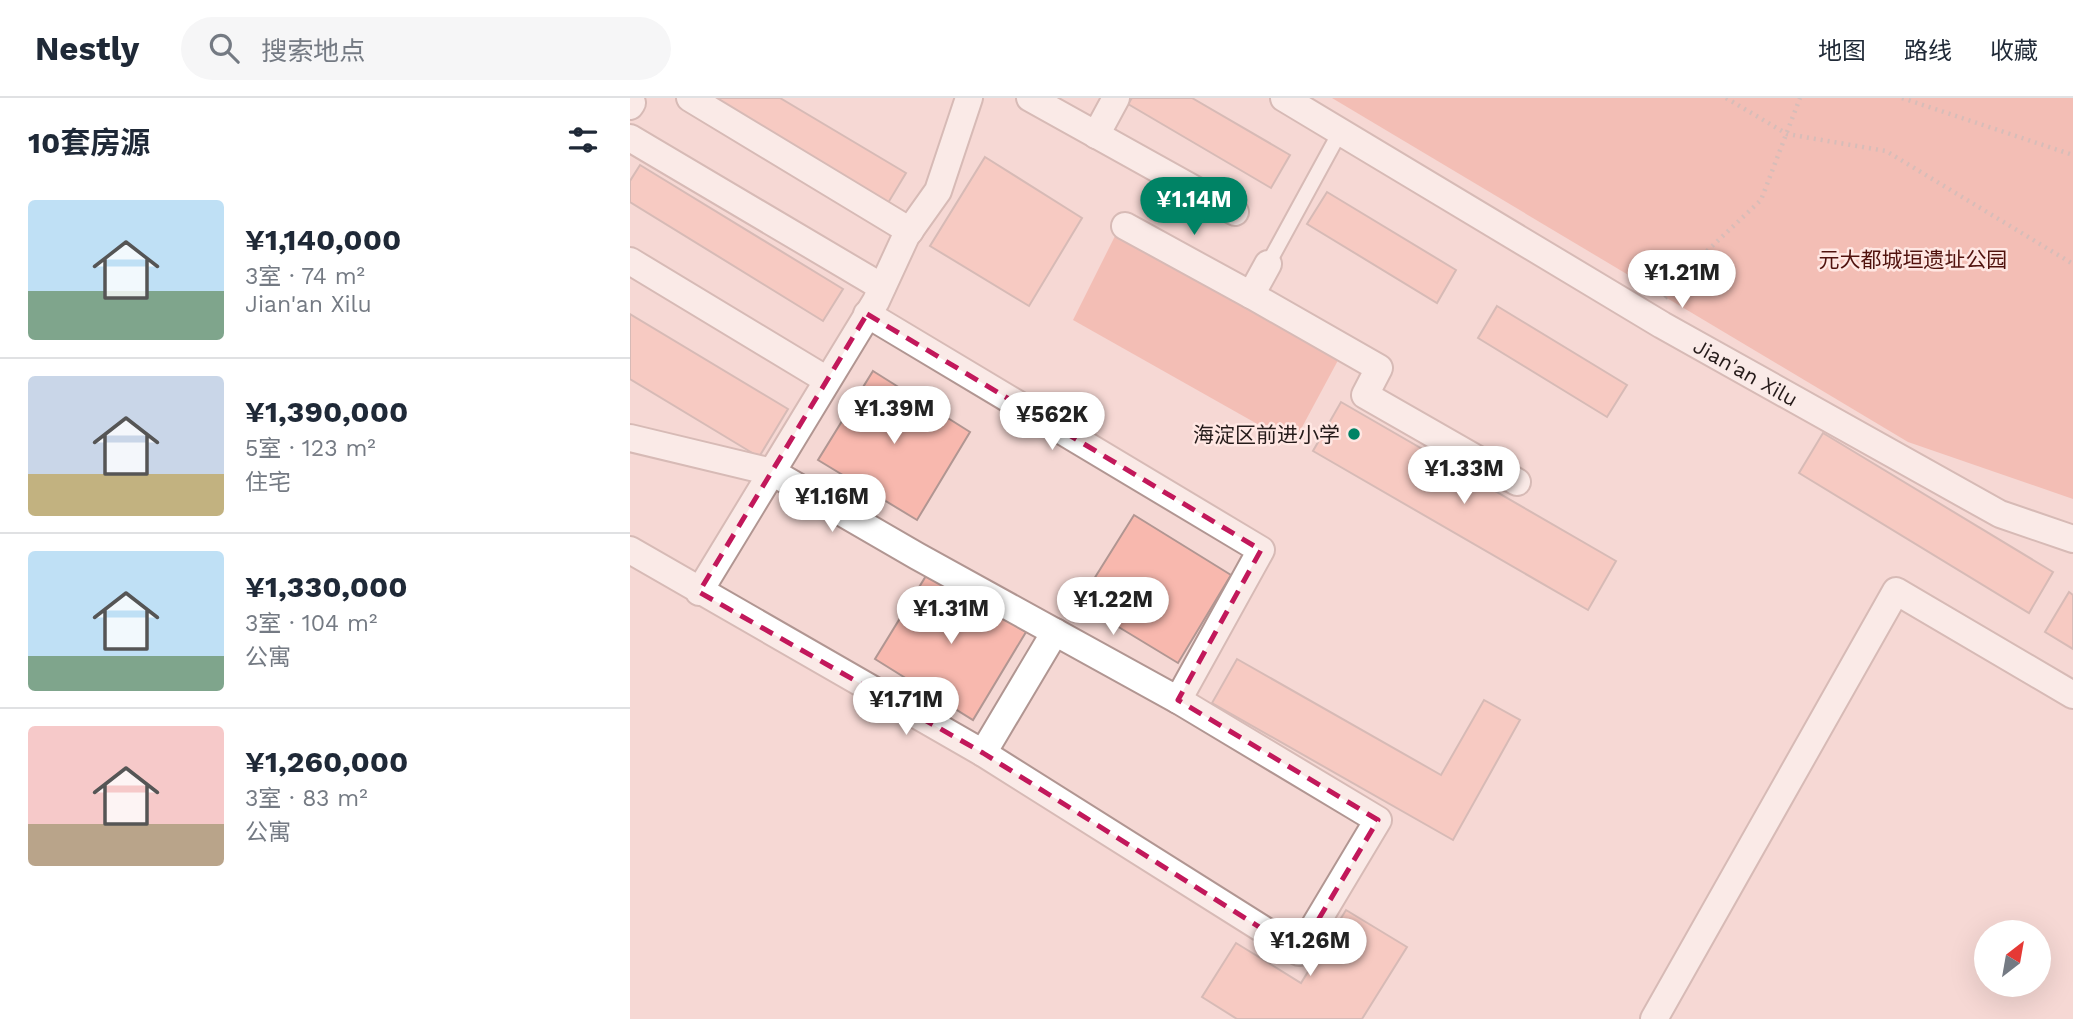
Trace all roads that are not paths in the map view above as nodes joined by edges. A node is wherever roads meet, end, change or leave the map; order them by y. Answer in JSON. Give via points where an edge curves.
{"nodes":[{"id":1,"x":690,"y":98,"type":"edge"},
{"id":2,"x":969,"y":98,"type":"edge"},
{"id":3,"x":1030,"y":98,"type":"edge"},
{"id":4,"x":1116,"y":98,"type":"edge"},
{"id":5,"x":1284,"y":98,"type":"edge"},
{"id":6,"x":1340,"y":131,"type":"junction"},
{"id":7,"x":1096,"y":135,"type":"junction"},
{"id":8,"x":630,"y":138,"type":"edge"},
{"id":9,"x":1235,"y":212,"type":"dead end"},
{"id":10,"x":1125,"y":226,"type":"dead end"},
{"id":11,"x":910,"y":231,"type":"junction"},
{"id":12,"x":630,"y":261,"type":"edge"},
{"id":13,"x":1268,"y":264,"type":"joint"},
{"id":14,"x":882,"y":287,"type":"junction"},
{"id":15,"x":1251,"y":295,"type":"junction"},
{"id":16,"x":867,"y":314,"type":"junction"},
{"id":17,"x":827,"y":380,"type":"junction"},
{"id":18,"x":630,"y":439,"type":"edge"},
{"id":19,"x":772,"y":472,"type":"junction"},
{"id":20,"x":1517,"y":482,"type":"dead end"},
{"id":21,"x":2073,"y":539,"type":"edge"},
{"id":22,"x":630,"y":550,"type":"edge"},
{"id":23,"x":699,"y":592,"type":"junction"},
{"id":24,"x":1055,"y":632,"type":"junction"},
{"id":25,"x":2073,"y":695,"type":"edge"},
{"id":26,"x":1178,"y":700,"type":"junction"},
{"id":27,"x":983,"y":753,"type":"junction"},
{"id":28,"x":1654,"y":1019,"type":"edge"}],
"edges":[{"from":1,"to":11,"type":"street"},
{"from":2,"to":11,"type":"street","via":[[938,191]]},
{"from":3,"to":7,"type":"street"},
{"from":4,"to":7,"type":"street"},
{"from":5,"to":6,"type":"street","name":"Jian'an Xilu"},
{"from":6,"to":13,"type":"lane"},
{"from":6,"to":21,"type":"street","name":"Jian'an Xilu","via":[[1648,317],[2000,514]]},
{"from":7,"to":9,"type":"street"},
{"from":8,"to":14,"type":"street"},
{"from":10,"to":15,"type":"street"},
{"from":11,"to":14,"type":"street"},
{"from":12,"to":17,"type":"street"},
{"from":13,"to":15,"type":"street"},
{"from":14,"to":16,"type":"street"},
{"from":15,"to":20,"type":"street","via":[[1379,369],[1365,395]]},
{"from":16,"to":17,"type":"street"},
{"from":16,"to":26,"type":"street","via":[[1261,550]]},
{"from":17,"to":19,"type":"street"},
{"from":18,"to":19,"type":"street"},
{"from":19,"to":23,"type":"street"},
{"from":19,"to":24,"type":"street"},
{"from":22,"to":23,"type":"street"},
{"from":23,"to":27,"type":"street"},
{"from":24,"to":26,"type":"street"},
{"from":24,"to":27,"type":"street"},
{"from":25,"to":28,"type":"street","via":[[1896,591]]},
{"from":26,"to":27,"type":"street","via":[[1378,820],[1299,952]]}]}
